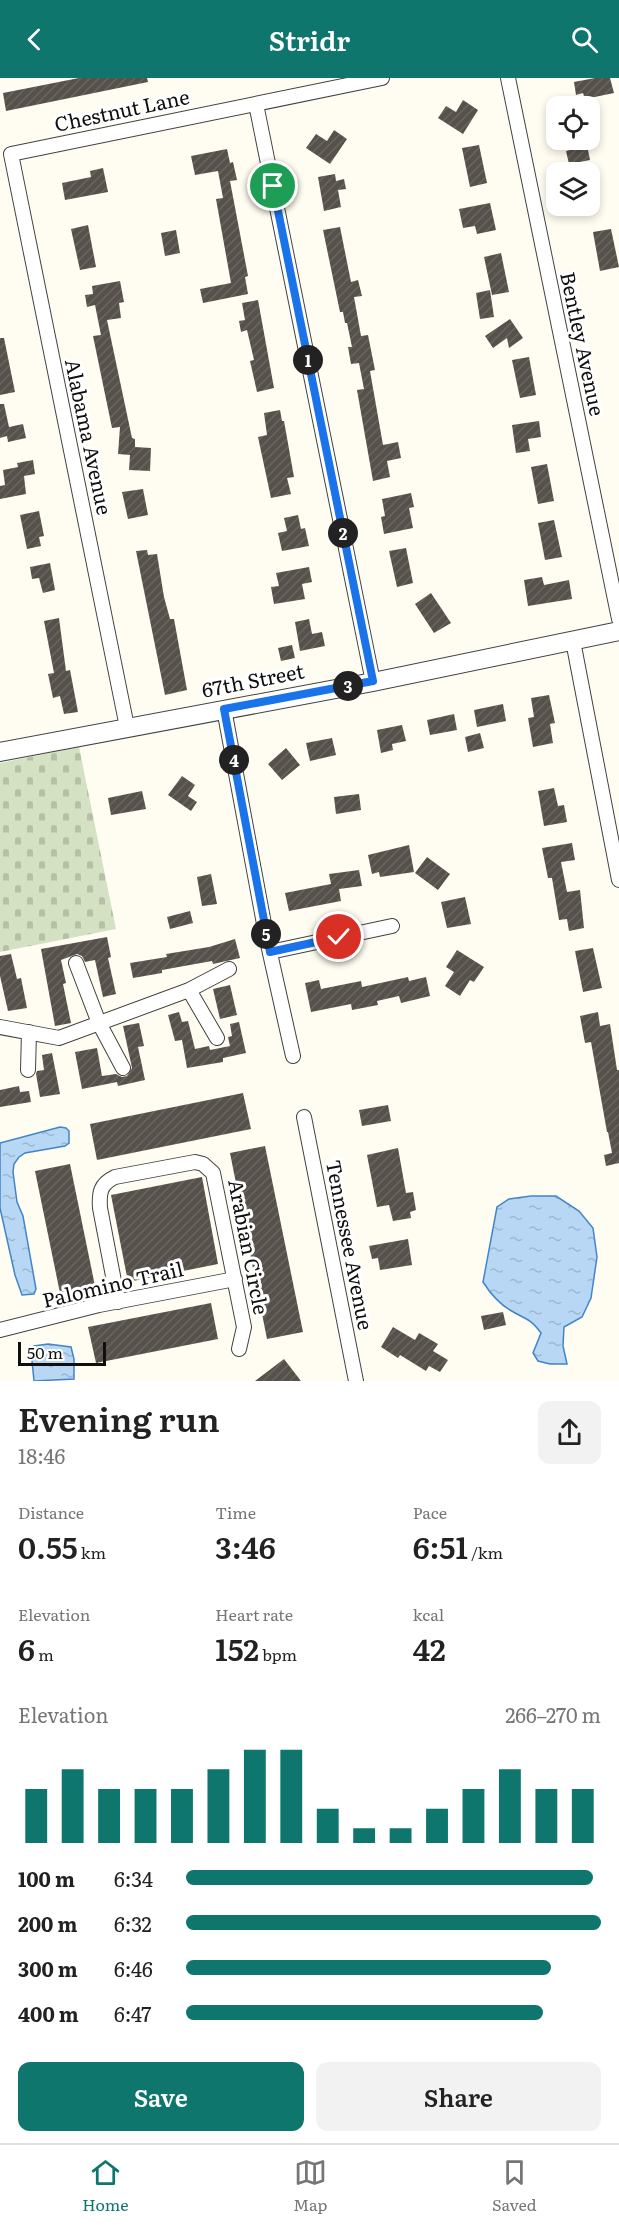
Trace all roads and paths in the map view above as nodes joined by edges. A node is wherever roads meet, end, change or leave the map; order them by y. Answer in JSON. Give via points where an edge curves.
{"nodes":[{"id":1,"x":382,"y":78,"type":"edge"},
{"id":2,"x":508,"y":78,"type":"edge"},
{"id":3,"x":256,"y":104,"type":"junction"},
{"id":4,"x":10,"y":154,"type":"joint"},
{"id":5,"x":619,"y":619,"type":"edge"},
{"id":6,"x":619,"y":631,"type":"edge"},
{"id":7,"x":573,"y":641,"type":"junction"},
{"id":8,"x":373,"y":681,"type":"junction"},
{"id":9,"x":224,"y":709,"type":"junction"},
{"id":10,"x":127,"y":727,"type":"junction"},
{"id":11,"x":0,"y":752,"type":"edge"},
{"id":12,"x":619,"y":880,"type":"edge"},
{"id":13,"x":392,"y":926,"type":"dead end"},
{"id":14,"x":270,"y":952,"type":"junction"},
{"id":15,"x":76,"y":963,"type":"dead end"},
{"id":16,"x":229,"y":969,"type":"dead end"},
{"id":17,"x":189,"y":990,"type":"junction"},
{"id":18,"x":99,"y":1023,"type":"junction"},
{"id":19,"x":0,"y":1027,"type":"edge"},
{"id":20,"x":29,"y":1032,"type":"junction"},
{"id":21,"x":217,"y":1038,"type":"dead end"},
{"id":22,"x":293,"y":1056,"type":"dead end"},
{"id":23,"x":123,"y":1068,"type":"dead end"},
{"id":24,"x":28,"y":1070,"type":"dead end"},
{"id":25,"x":304,"y":1117,"type":"dead end"},
{"id":26,"x":235,"y":1279,"type":"junction"},
{"id":27,"x":118,"y":1302,"type":"junction"},
{"id":28,"x":0,"y":1330,"type":"edge"},
{"id":29,"x":239,"y":1349,"type":"dead end"},
{"id":30,"x":356,"y":1381,"type":"edge"}],
"edges":[{"from":1,"to":3,"type":"street","name":"Chestnut Lane"},
{"from":2,"to":5,"type":"street","name":"Bentley Avenue"},
{"from":3,"to":4,"type":"street","name":"Chestnut Lane"},
{"from":3,"to":8,"type":"street"},
{"from":4,"to":10,"type":"street","name":"Alabama Avenue"},
{"from":6,"to":7,"type":"street","name":"67th Street"},
{"from":7,"to":8,"type":"street","name":"67th Street"},
{"from":7,"to":12,"type":"street"},
{"from":8,"to":9,"type":"street","name":"67th Street"},
{"from":9,"to":10,"type":"street","name":"67th Street"},
{"from":9,"to":14,"type":"street"},
{"from":10,"to":11,"type":"street","name":"67th Street"},
{"from":13,"to":14,"type":"street"},
{"from":14,"to":22,"type":"street"},
{"from":15,"to":18,"type":"street"},
{"from":16,"to":17,"type":"street"},
{"from":17,"to":18,"type":"street"},
{"from":17,"to":21,"type":"street"},
{"from":18,"to":20,"type":"street","via":[[59,1038]]},
{"from":18,"to":23,"type":"street"},
{"from":19,"to":20,"type":"street"},
{"from":20,"to":24,"type":"street"},
{"from":25,"to":30,"type":"street","name":"Tennessee Avenue"},
{"from":26,"to":27,"type":"street","name":"Palomino Trail"},
{"from":26,"to":27,"type":"street","name":"Arabian Circle","via":[[213,1173],[203,1164],[186,1162],[115,1177],[102,1187],[100,1208]]},
{"from":26,"to":29,"type":"street","name":"Arabian Circle","via":[[244,1327]]},
{"from":27,"to":28,"type":"street","name":"Palomino Trail"}]}
